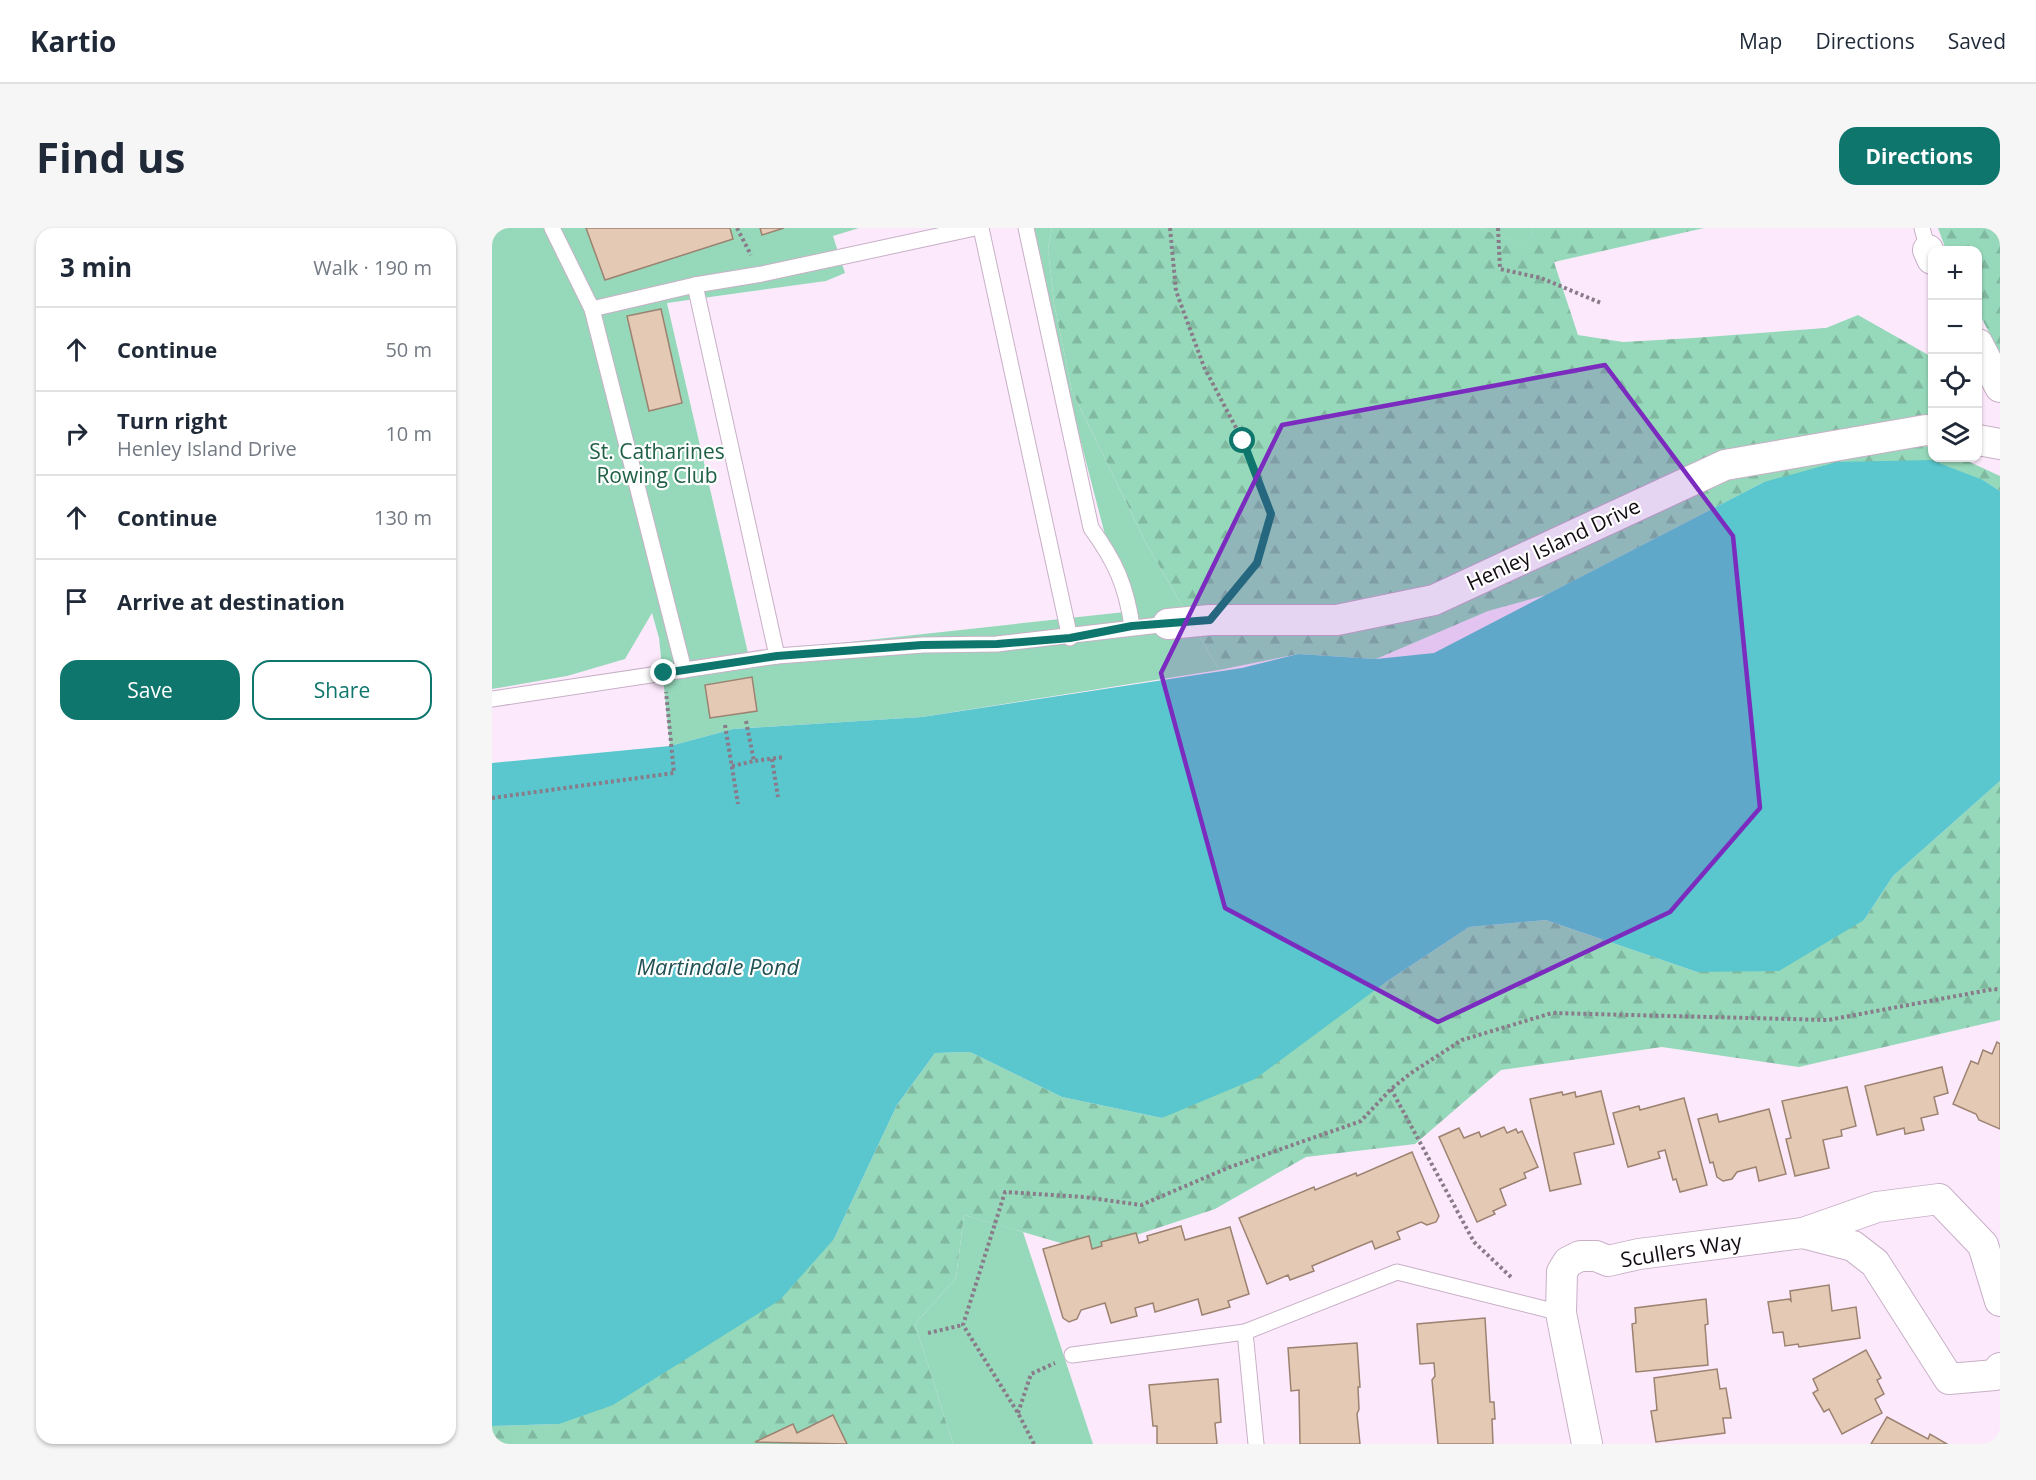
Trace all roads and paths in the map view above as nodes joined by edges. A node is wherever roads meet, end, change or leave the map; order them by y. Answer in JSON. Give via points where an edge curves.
{"nodes":[{"id":1,"x":552,"y":228,"type":"edge"},
{"id":2,"x":737,"y":228,"type":"edge"},
{"id":3,"x":975,"y":228,"type":"edge"},
{"id":4,"x":981,"y":228,"type":"edge"},
{"id":5,"x":1026,"y":228,"type":"edge"},
{"id":6,"x":1170,"y":228,"type":"edge"},
{"id":7,"x":1498,"y":228,"type":"edge"},
{"id":8,"x":762,"y":274,"type":"junction"},
{"id":9,"x":695,"y":285,"type":"junction"},
{"id":10,"x":1601,"y":303,"type":"dead end"},
{"id":11,"x":592,"y":309,"type":"junction"},
{"id":12,"x":1982,"y":353,"type":"edge"},
{"id":13,"x":2000,"y":387,"type":"edge"},
{"id":14,"x":1928,"y":430,"type":"edge"},
{"id":15,"x":1982,"y":441,"type":"edge"},
{"id":16,"x":2000,"y":444,"type":"edge"},
{"id":17,"x":1210,"y":620,"type":"junction"},
{"id":18,"x":1168,"y":624,"type":"joint"},
{"id":19,"x":1132,"y":626,"type":"junction"},
{"id":20,"x":1070,"y":638,"type":"junction"},
{"id":21,"x":777,"y":656,"type":"junction"},
{"id":22,"x":684,"y":670,"type":"junction"},
{"id":23,"x":664,"y":673,"type":"junction"},
{"id":24,"x":492,"y":699,"type":"edge"},
{"id":25,"x":746,"y":721,"type":"dead end"},
{"id":26,"x":725,"y":725,"type":"dead end"},
{"id":27,"x":784,"y":757,"type":"dead end"},
{"id":28,"x":772,"y":759,"type":"junction"},
{"id":29,"x":754,"y":761,"type":"junction"},
{"id":30,"x":732,"y":766,"type":"junction"},
{"id":31,"x":778,"y":797,"type":"dead end"},
{"id":32,"x":492,"y":798,"type":"edge"},
{"id":33,"x":738,"y":804,"type":"dead end"},
{"id":34,"x":2000,"y":990,"type":"edge"},
{"id":35,"x":1391,"y":1089,"type":"junction"},
{"id":36,"x":1803,"y":1233,"type":"junction"},
{"id":37,"x":1513,"y":1280,"type":"dead end"},
{"id":38,"x":2000,"y":1301,"type":"edge"},
{"id":39,"x":1561,"y":1313,"type":"junction"},
{"id":40,"x":963,"y":1325,"type":"junction"},
{"id":41,"x":1245,"y":1332,"type":"junction"},
{"id":42,"x":928,"y":1333,"type":"dead end"},
{"id":43,"x":1072,"y":1355,"type":"joint"},
{"id":44,"x":2000,"y":1368,"type":"edge"},
{"id":45,"x":1018,"y":1413,"type":"junction"},
{"id":46,"x":1034,"y":1444,"type":"edge"},
{"id":47,"x":1256,"y":1444,"type":"edge"},
{"id":48,"x":1587,"y":1444,"type":"edge"}],
"edges":[{"from":1,"to":11,"type":"lane"},
{"from":2,"to":8,"type":"path"},
{"from":3,"to":8,"type":"lane"},
{"from":4,"to":20,"type":"lane"},
{"from":5,"to":19,"type":"lane","via":[[1091,528],[1113,558],[1129,601]]},
{"from":6,"to":17,"type":"path","via":[[1176,291],[1204,367],[1243,441],[1271,514],[1257,563]]},
{"from":7,"to":10,"type":"path","via":[[1500,268],[1541,278]]},
{"from":8,"to":9,"type":"lane"},
{"from":9,"to":11,"type":"lane"},
{"from":9,"to":21,"type":"lane"},
{"from":11,"to":22,"type":"lane"},
{"from":12,"to":13,"type":"street"},
{"from":14,"to":17,"type":"street","name":"Henley Island Drive","via":[[1725,465],[1434,600],[1337,620]]},
{"from":15,"to":16,"type":"street"},
{"from":17,"to":18,"type":"street","name":"Henley Island Drive"},
{"from":18,"to":19,"type":"lane"},
{"from":19,"to":20,"type":"lane"},
{"from":20,"to":21,"type":"lane"},
{"from":21,"to":22,"type":"lane"},
{"from":22,"to":23,"type":"lane"},
{"from":23,"to":24,"type":"lane"},
{"from":23,"to":32,"type":"path","via":[[674,773]]},
{"from":25,"to":29,"type":"path"},
{"from":26,"to":30,"type":"path"},
{"from":27,"to":28,"type":"path"},
{"from":28,"to":29,"type":"path"},
{"from":28,"to":31,"type":"path"},
{"from":29,"to":30,"type":"path"},
{"from":30,"to":33,"type":"path"},
{"from":34,"to":35,"type":"path","via":[[1828,1020],[1552,1014],[1462,1040]]},
{"from":35,"to":37,"type":"path","via":[[1474,1242]]},
{"from":35,"to":40,"type":"path","via":[[1362,1121],[1230,1167],[1141,1205],[1005,1192]]},
{"from":36,"to":38,"type":"street","name":"Scullers Way","via":[[1877,1207],[1939,1198],[1983,1245]]},
{"from":36,"to":39,"type":"street","name":"Scullers Way","via":[[1608,1261],[1580,1256],[1568,1262],[1562,1272]]},
{"from":36,"to":44,"type":"street","name":"Scullers Way","via":[[1853,1246],[1875,1263],[1949,1379],[1995,1375]]},
{"from":39,"to":41,"type":"lane","via":[[1397,1272]]},
{"from":39,"to":48,"type":"street","name":"Scullers Way"},
{"from":40,"to":42,"type":"path"},
{"from":40,"to":45,"type":"path"},
{"from":41,"to":43,"type":"lane"},
{"from":41,"to":47,"type":"lane"},
{"from":43,"to":45,"type":"path","via":[[1031,1374]]},
{"from":45,"to":46,"type":"path"}]}
